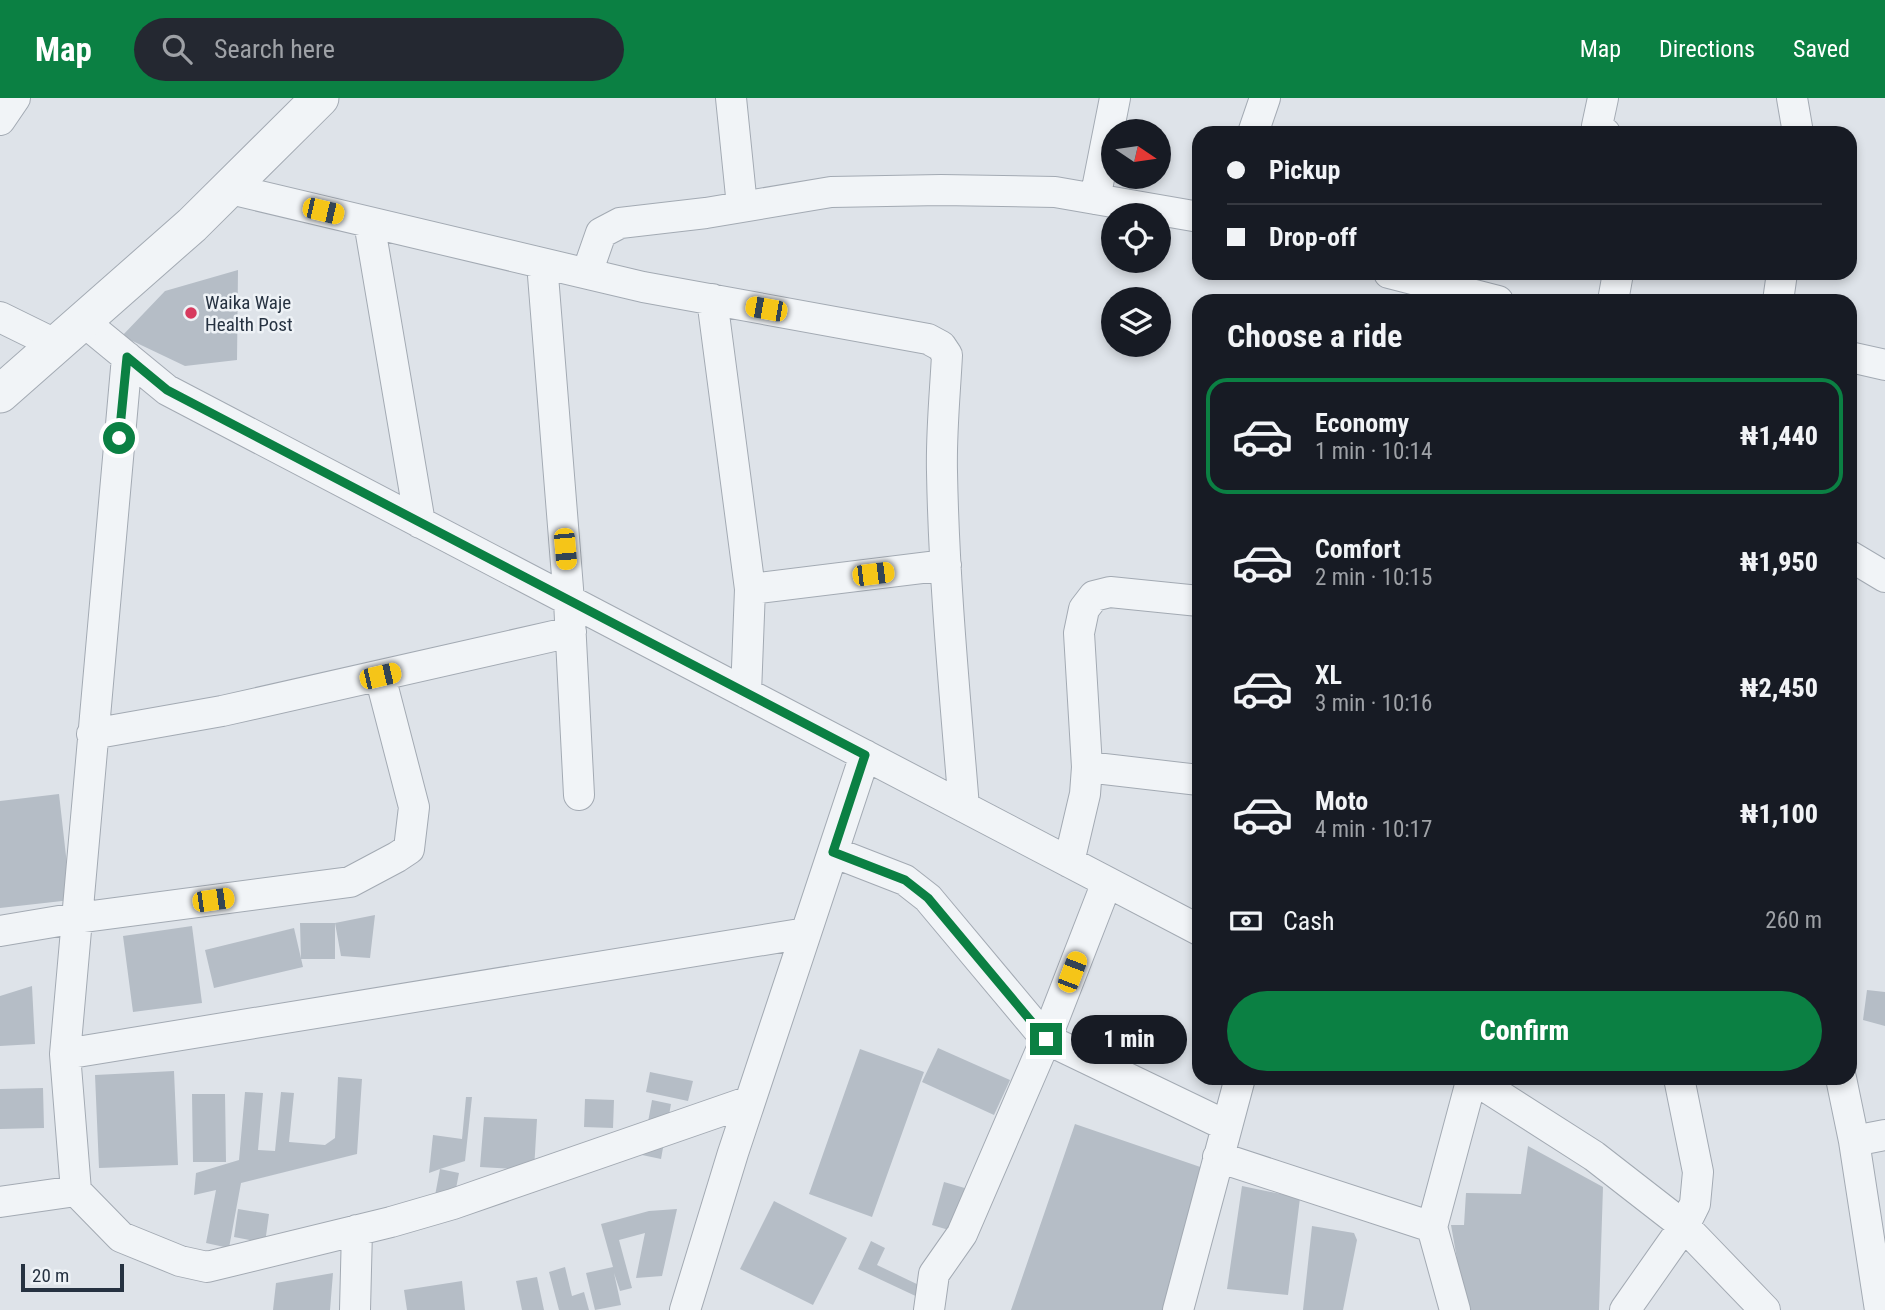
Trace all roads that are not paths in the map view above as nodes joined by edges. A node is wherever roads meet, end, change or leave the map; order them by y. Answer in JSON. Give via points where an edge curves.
{"nodes":[{"id":1,"x":15,"y":98,"type":"edge"},
{"id":2,"x":320,"y":98,"type":"edge"},
{"id":3,"x":731,"y":98,"type":"edge"},
{"id":4,"x":1115,"y":98,"type":"edge"},
{"id":5,"x":1265,"y":98,"type":"edge"},
{"id":6,"x":1603,"y":98,"type":"edge"},
{"id":7,"x":1793,"y":98,"type":"edge"},
{"id":8,"x":0,"y":120,"type":"edge"},
{"id":9,"x":1255,"y":126,"type":"edge"},
{"id":10,"x":1597,"y":126,"type":"edge"},
{"id":11,"x":1797,"y":126,"type":"edge"},
{"id":12,"x":230,"y":189,"type":"junction"},
{"id":13,"x":1095,"y":199,"type":"junction"},
{"id":14,"x":742,"y":206,"type":"junction"},
{"id":15,"x":1192,"y":216,"type":"edge"},
{"id":16,"x":369,"y":222,"type":"junction"},
{"id":17,"x":542,"y":263,"type":"junction"},
{"id":18,"x":587,"y":273,"type":"junction"},
{"id":19,"x":1416,"y":280,"type":"edge"},
{"id":20,"x":1471,"y":294,"type":"edge"},
{"id":21,"x":712,"y":299,"type":"junction"},
{"id":22,"x":0,"y":317,"type":"edge"},
{"id":23,"x":70,"y":333,"type":"junction"},
{"id":24,"x":127,"y":357,"type":"junction"},
{"id":25,"x":1857,"y":359,"type":"edge"},
{"id":26,"x":1885,"y":365,"type":"edge"},
{"id":27,"x":0,"y":394,"type":"edge"},
{"id":28,"x":420,"y":523,"type":"junction"},
{"id":29,"x":1857,"y":560,"type":"edge"},
{"id":30,"x":946,"y":565,"type":"junction"},
{"id":31,"x":1885,"y":577,"type":"edge"},
{"id":32,"x":750,"y":589,"type":"junction"},
{"id":33,"x":1192,"y":600,"type":"edge"},
{"id":34,"x":569,"y":601,"type":"junction"},
{"id":35,"x":571,"y":632,"type":"junction"},
{"id":36,"x":380,"y":676,"type":"junction"},
{"id":37,"x":746,"y":693,"type":"junction"},
{"id":38,"x":92,"y":734,"type":"junction"},
{"id":39,"x":865,"y":755,"type":"junction"},
{"id":40,"x":1087,"y":767,"type":"junction"},
{"id":41,"x":1192,"y":779,"type":"edge"},
{"id":42,"x":579,"y":794,"type":"dead end"},
{"id":43,"x":964,"y":807,"type":"junction"},
{"id":44,"x":833,"y":852,"type":"junction"},
{"id":45,"x":1069,"y":862,"type":"junction"},
{"id":46,"x":1107,"y":882,"type":"junction"},
{"id":47,"x":77,"y":918,"type":"junction"},
{"id":48,"x":1192,"y":926,"type":"edge"},
{"id":49,"x":0,"y":932,"type":"edge"},
{"id":50,"x":806,"y":933,"type":"junction"},
{"id":51,"x":1046,"y":1039,"type":"junction"},
{"id":52,"x":65,"y":1054,"type":"junction"},
{"id":53,"x":1238,"y":1085,"type":"edge"},
{"id":54,"x":1470,"y":1085,"type":"edge"},
{"id":55,"x":1483,"y":1085,"type":"edge"},
{"id":56,"x":1680,"y":1085,"type":"edge"},
{"id":57,"x":1842,"y":1085,"type":"edge"},
{"id":58,"x":750,"y":1101,"type":"junction"},
{"id":59,"x":1227,"y":1126,"type":"junction"},
{"id":60,"x":1885,"y":1135,"type":"edge"},
{"id":61,"x":1854,"y":1141,"type":"junction"},
{"id":62,"x":1218,"y":1157,"type":"junction"},
{"id":63,"x":76,"y":1191,"type":"junction"},
{"id":64,"x":0,"y":1202,"type":"edge"},
{"id":65,"x":1684,"y":1226,"type":"junction"},
{"id":66,"x":1432,"y":1227,"type":"junction"},
{"id":67,"x":357,"y":1230,"type":"junction"},
{"id":68,"x":1882,"y":1309,"type":"edge"},
{"id":69,"x":355,"y":1310,"type":"edge"},
{"id":70,"x":685,"y":1310,"type":"edge"},
{"id":71,"x":929,"y":1310,"type":"edge"},
{"id":72,"x":1178,"y":1310,"type":"edge"},
{"id":73,"x":1455,"y":1310,"type":"edge"},
{"id":74,"x":1625,"y":1310,"type":"edge"},
{"id":75,"x":1765,"y":1310,"type":"edge"}],
"edges":[{"from":1,"to":8,"type":"street"},
{"from":2,"to":12,"type":"street"},
{"from":3,"to":14,"type":"street"},
{"from":4,"to":13,"type":"street"},
{"from":5,"to":9,"type":"street"},
{"from":6,"to":10,"type":"street"},
{"from":7,"to":11,"type":"street"},
{"from":12,"to":16,"type":"street"},
{"from":12,"to":23,"type":"street"},
{"from":13,"to":14,"type":"street","via":[[1055,192],[845,191]]},
{"from":13,"to":15,"type":"street"},
{"from":14,"to":18,"type":"street","via":[[621,223],[601,233]]},
{"from":16,"to":17,"type":"street"},
{"from":16,"to":28,"type":"street"},
{"from":17,"to":18,"type":"street"},
{"from":17,"to":34,"type":"street"},
{"from":18,"to":21,"type":"street"},
{"from":19,"to":20,"type":"street"},
{"from":21,"to":30,"type":"street","via":[[928,339],[941,346],[947,355],[942,470]]},
{"from":21,"to":32,"type":"street"},
{"from":22,"to":23,"type":"street"},
{"from":23,"to":24,"type":"street"},
{"from":23,"to":27,"type":"street"},
{"from":24,"to":28,"type":"street","via":[[167,390]]},
{"from":24,"to":38,"type":"street"},
{"from":25,"to":26,"type":"street"},
{"from":28,"to":34,"type":"street"},
{"from":29,"to":31,"type":"street"},
{"from":30,"to":32,"type":"street"},
{"from":30,"to":43,"type":"street"},
{"from":32,"to":37,"type":"street"},
{"from":33,"to":40,"type":"street","via":[[1110,592],[1094,596],[1084,608],[1079,633]]},
{"from":34,"to":35,"type":"street"},
{"from":34,"to":37,"type":"street"},
{"from":35,"to":36,"type":"street"},
{"from":35,"to":42,"type":"street"},
{"from":36,"to":38,"type":"street"},
{"from":36,"to":47,"type":"street","via":[[414,807],[409,849],[350,882]]},
{"from":37,"to":39,"type":"street"},
{"from":38,"to":47,"type":"street"},
{"from":39,"to":43,"type":"street"},
{"from":39,"to":44,"type":"street"},
{"from":40,"to":41,"type":"street"},
{"from":40,"to":45,"type":"street"},
{"from":43,"to":45,"type":"street"},
{"from":44,"to":50,"type":"street"},
{"from":44,"to":51,"type":"street","via":[[905,880],[928,898]]},
{"from":45,"to":46,"type":"street"},
{"from":46,"to":48,"type":"street"},
{"from":46,"to":51,"type":"street"},
{"from":47,"to":49,"type":"street"},
{"from":47,"to":52,"type":"street"},
{"from":50,"to":52,"type":"street"},
{"from":50,"to":58,"type":"street"},
{"from":51,"to":59,"type":"street"},
{"from":51,"to":71,"type":"street","via":[[962,1234],[934,1274]]},
{"from":52,"to":63,"type":"street"},
{"from":53,"to":59,"type":"street"},
{"from":54,"to":66,"type":"street"},
{"from":55,"to":65,"type":"street","via":[[1594,1156]]},
{"from":56,"to":65,"type":"street","via":[[1698,1172],[1695,1204]]},
{"from":57,"to":61,"type":"street"},
{"from":58,"to":67,"type":"street","via":[[453,1204]]},
{"from":58,"to":70,"type":"street"},
{"from":59,"to":62,"type":"street"},
{"from":60,"to":61,"type":"street"},
{"from":61,"to":68,"type":"street"},
{"from":62,"to":66,"type":"street"},
{"from":62,"to":72,"type":"street"},
{"from":63,"to":64,"type":"street"},
{"from":63,"to":67,"type":"street","via":[[121,1237],[207,1267]]},
{"from":65,"to":74,"type":"street"},
{"from":65,"to":75,"type":"street"},
{"from":66,"to":73,"type":"street"},
{"from":67,"to":69,"type":"street"}]}
